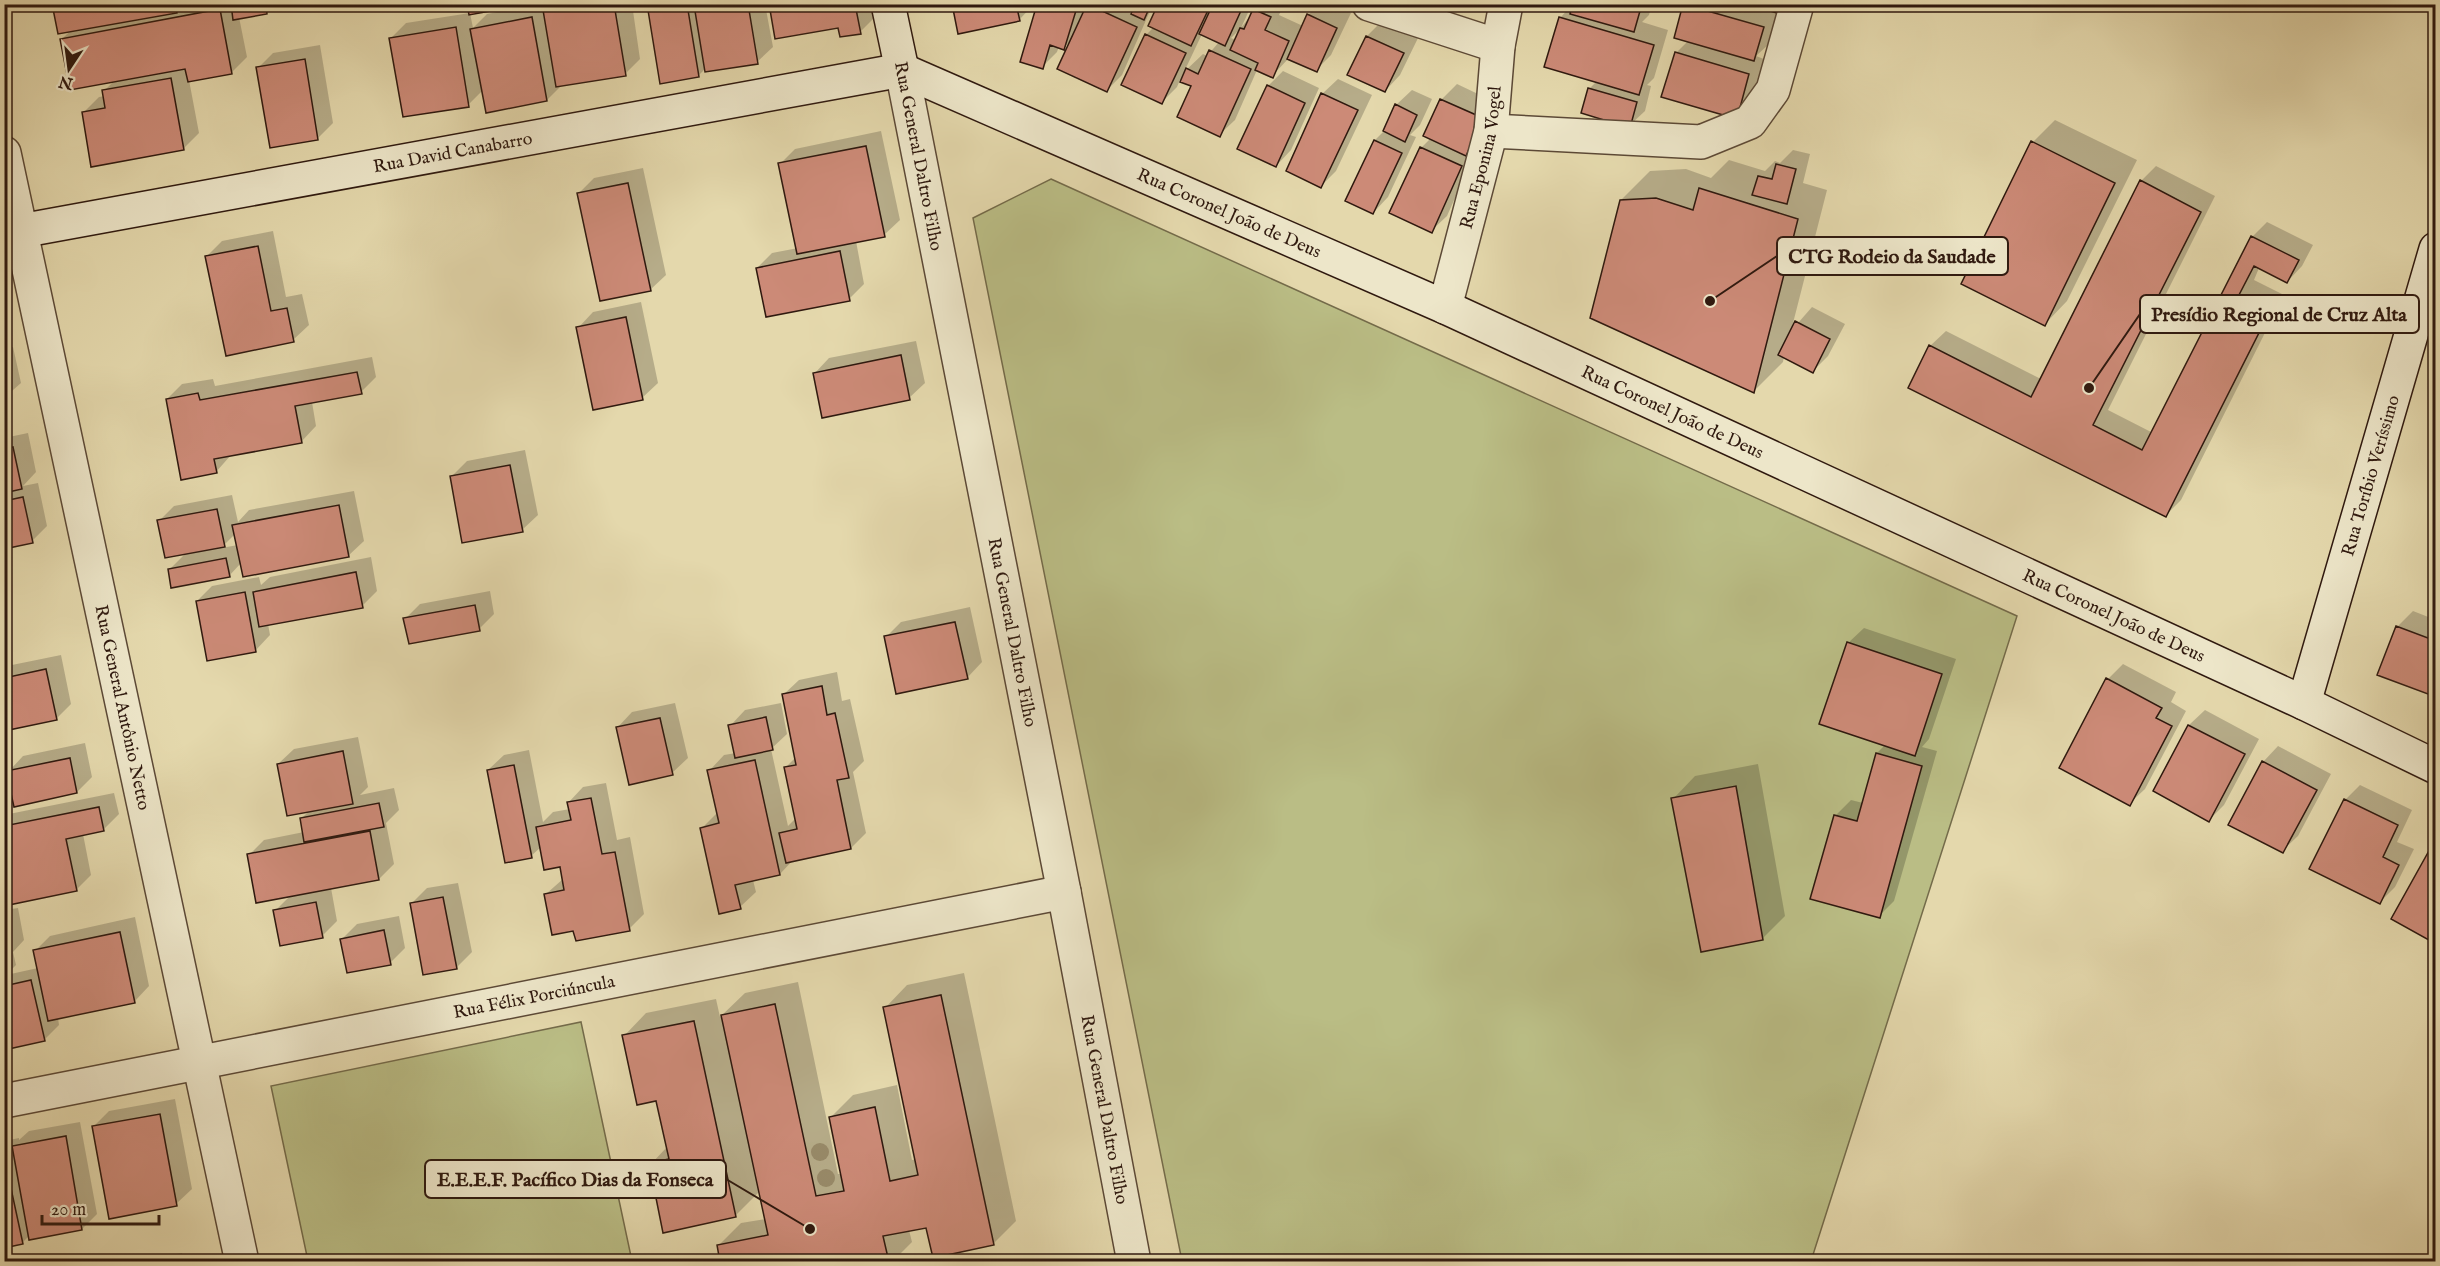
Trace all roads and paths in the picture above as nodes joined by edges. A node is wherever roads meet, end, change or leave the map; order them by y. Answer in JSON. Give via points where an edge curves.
{"nodes":[{"id":1,"x":888,"y":4,"type":"edge"},
{"id":2,"x":1370,"y":4,"type":"edge"},
{"id":3,"x":1506,"y":4,"type":"edge"},
{"id":4,"x":1797,"y":4,"type":"edge"},
{"id":5,"x":1498,"y":46,"type":"junction"},
{"id":6,"x":902,"y":70,"type":"junction"},
{"id":7,"x":1491,"y":131,"type":"junction"},
{"id":8,"x":4,"y":153,"type":"edge"},
{"id":9,"x":12,"y":233,"type":"edge"},
{"id":10,"x":2436,"y":249,"type":"edge"},
{"id":11,"x":1444,"y":307,"type":"junction"},
{"id":12,"x":2304,"y":703,"type":"junction"},
{"id":13,"x":2436,"y":767,"type":"edge"},
{"id":14,"x":1064,"y":892,"type":"junction"},
{"id":15,"x":200,"y":1063,"type":"junction"},
{"id":16,"x":4,"y":1101,"type":"edge"},
{"id":17,"x":242,"y":1262,"type":"edge"},
{"id":18,"x":1134,"y":1262,"type":"edge"}],
"edges":[{"from":1,"to":6,"type":"street","name":"Rua General Daltro Filho"},
{"from":2,"to":5,"type":"street"},
{"from":3,"to":5,"type":"street","name":"Rua Eponina Vogel"},
{"from":4,"to":7,"type":"street","via":[[1773,90],[1750,122],[1701,142]]},
{"from":5,"to":7,"type":"street","name":"Rua Eponina Vogel"},
{"from":6,"to":9,"type":"street","name":"Rua David Canabarro"},
{"from":6,"to":11,"type":"street","name":"Rua Coronel João de Deus"},
{"from":6,"to":14,"type":"street","name":"Rua General Daltro Filho"},
{"from":7,"to":11,"type":"street","name":"Rua Eponina Vogel"},
{"from":8,"to":9,"type":"street","name":"Rua General Antônio Netto"},
{"from":9,"to":15,"type":"street","name":"Rua General Antônio Netto"},
{"from":10,"to":12,"type":"street","name":"Rua Toríbio Veríssimo"},
{"from":11,"to":12,"type":"street","name":"Rua Coronel João de Deus"},
{"from":12,"to":13,"type":"street","name":"Rua Coronel João de Deus"},
{"from":14,"to":15,"type":"street","name":"Rua Félix Porciúncula"},
{"from":14,"to":18,"type":"street","name":"Rua General Daltro Filho"},
{"from":15,"to":16,"type":"street","name":"Rua Félix Porciúncula"},
{"from":15,"to":17,"type":"street","name":"Rua General Antônio Netto"}]}
